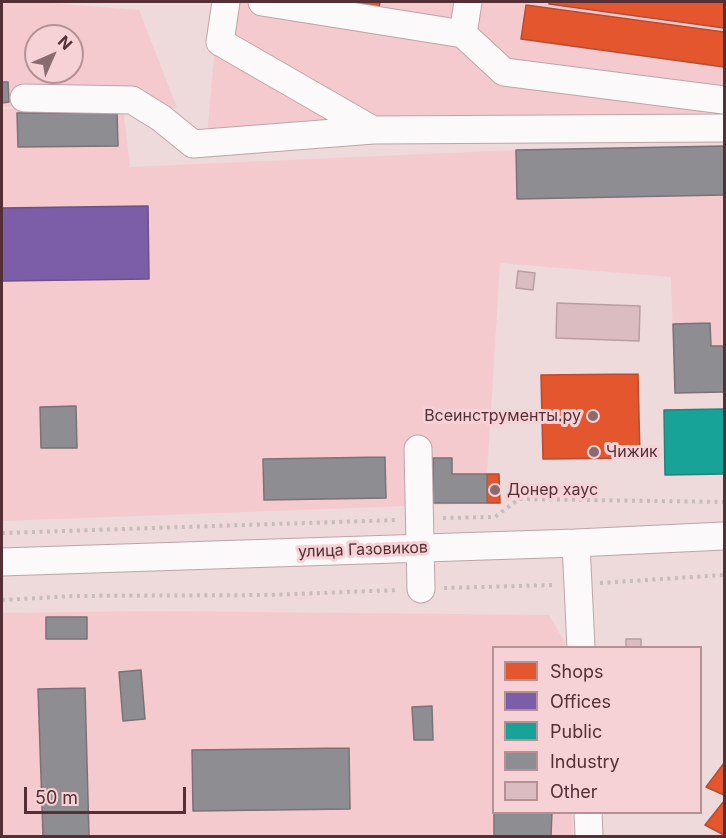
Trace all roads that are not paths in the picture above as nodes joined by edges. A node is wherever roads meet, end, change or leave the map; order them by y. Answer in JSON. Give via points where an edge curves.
{"nodes":[{"id":1,"x":226,"y":2,"type":"edge"},
{"id":2,"x":262,"y":2,"type":"edge"},
{"id":3,"x":468,"y":2,"type":"edge"},
{"id":4,"x":463,"y":34,"type":"junction"},
{"id":5,"x":24,"y":98,"type":"dead end"},
{"id":6,"x":724,"y":100,"type":"edge"},
{"id":7,"x":724,"y":128,"type":"edge"},
{"id":8,"x":373,"y":130,"type":"junction"},
{"id":9,"x":418,"y":449,"type":"dead end"},
{"id":10,"x":724,"y":536,"type":"edge"},
{"id":11,"x":576,"y":543,"type":"junction"},
{"id":12,"x":420,"y":548,"type":"junction"},
{"id":13,"x":2,"y":562,"type":"edge"},
{"id":14,"x":421,"y":589,"type":"road end"},
{"id":15,"x":581,"y":646,"type":"edge"},
{"id":16,"x":588,"y":814,"type":"edge"},
{"id":17,"x":589,"y":837,"type":"edge"}],
"edges":[{"from":1,"to":8,"type":"street","via":[[220,42]]},
{"from":2,"to":4,"type":"street"},
{"from":3,"to":4,"type":"street"},
{"from":4,"to":6,"type":"street","via":[[504,72]]},
{"from":5,"to":8,"type":"street","via":[[132,100],[193,144]]},
{"from":7,"to":8,"type":"street"},
{"from":9,"to":12,"type":"street"},
{"from":10,"to":11,"type":"street","name":"улица Газовиков"},
{"from":11,"to":12,"type":"street","name":"улица Газовиков"},
{"from":11,"to":15,"type":"street"},
{"from":12,"to":13,"type":"street","name":"улица Газовиков"},
{"from":12,"to":14,"type":"street"},
{"from":16,"to":17,"type":"street"}]}
